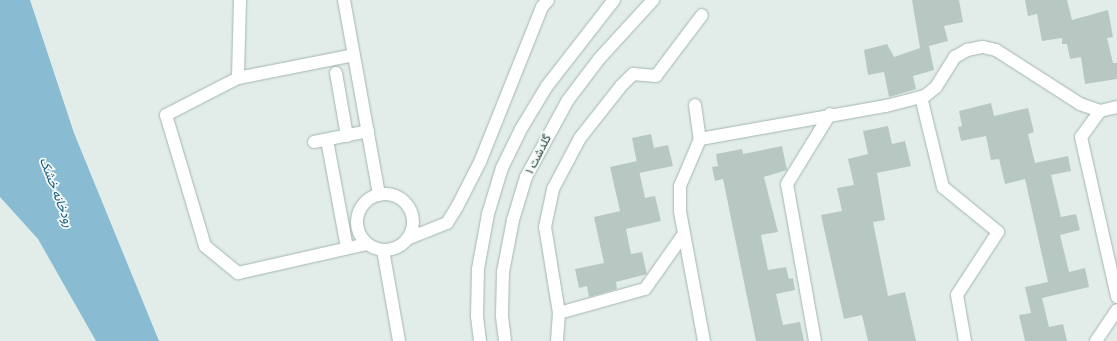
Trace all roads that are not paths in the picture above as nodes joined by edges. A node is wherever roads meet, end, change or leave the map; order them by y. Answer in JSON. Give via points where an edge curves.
{"nodes":[{"id":1,"x":240,"y":0,"type":"edge"},
{"id":2,"x":344,"y":0,"type":"edge"},
{"id":3,"x":548,"y":0,"type":"edge"},
{"id":4,"x":614,"y":0,"type":"edge"},
{"id":5,"x":653,"y":0,"type":"edge"},
{"id":6,"x":702,"y":15,"type":"dead end"},
{"id":7,"x":354,"y":55,"type":"junction"},
{"id":8,"x":336,"y":73,"type":"dead end"},
{"id":9,"x":238,"y":78,"type":"junction"},
{"id":10,"x":921,"y":97,"type":"junction"},
{"id":11,"x":695,"y":105,"type":"dead end"},
{"id":12,"x":1117,"y":107,"type":"edge"},
{"id":13,"x":1100,"y":111,"type":"junction"},
{"id":14,"x":830,"y":114,"type":"junction"},
{"id":15,"x":368,"y":131,"type":"junction"},
{"id":16,"x":347,"y":136,"type":"junction"},
{"id":17,"x":700,"y":139,"type":"junction"},
{"id":18,"x":327,"y":140,"type":"junction"},
{"id":19,"x":314,"y":142,"type":"dead end"},
{"id":20,"x":379,"y":195,"type":"junction"},
{"id":21,"x":684,"y":234,"type":"junction"},
{"id":22,"x":407,"y":239,"type":"junction"},
{"id":23,"x":367,"y":244,"type":"junction"},
{"id":24,"x":347,"y":248,"type":"junction"},
{"id":25,"x":383,"y":250,"type":"junction"},
{"id":26,"x":1117,"y":298,"type":"edge"},
{"id":27,"x":1117,"y":310,"type":"edge"},
{"id":28,"x":558,"y":313,"type":"junction"},
{"id":29,"x":399,"y":341,"type":"edge"},
{"id":30,"x":480,"y":341,"type":"edge"},
{"id":31,"x":505,"y":341,"type":"edge"},
{"id":32,"x":557,"y":341,"type":"edge"},
{"id":33,"x":704,"y":341,"type":"edge"},
{"id":34,"x":815,"y":341,"type":"edge"},
{"id":35,"x":965,"y":341,"type":"edge"},
{"id":36,"x":1096,"y":341,"type":"edge"}],
"edges":[{"from":1,"to":9,"type":"street"},
{"from":2,"to":7,"type":"street"},
{"from":3,"to":22,"type":"street","via":[[542,7],[480,162],[457,208],[446,223]]},
{"from":4,"to":30,"type":"street","via":[[547,86],[521,129],[502,168],[488,214],[478,269],[477,316]]},
{"from":5,"to":31,"type":"street","name":"گلدشت ۱","via":[[599,59],[568,100],[543,141],[526,177],[513,220],[504,272],[502,315]]},
{"from":6,"to":28,"type":"street","via":[[656,76],[633,74],[622,86],[580,138],[553,189],[545,227]]},
{"from":7,"to":9,"type":"street"},
{"from":7,"to":15,"type":"street"},
{"from":8,"to":16,"type":"street"},
{"from":9,"to":24,"type":"street","via":[[166,115],[205,246],[238,273]]},
{"from":10,"to":13,"type":"street","via":[[936,87],[955,58],[967,50],[983,47],[996,50],[1080,104]]},
{"from":10,"to":14,"type":"street","via":[[886,106]]},
{"from":10,"to":35,"type":"street","via":[[943,187],[998,232],[957,295]]},
{"from":11,"to":17,"type":"street"},
{"from":12,"to":13,"type":"street"},
{"from":13,"to":26,"type":"street","via":[[1081,137]]},
{"from":14,"to":17,"type":"street"},
{"from":14,"to":34,"type":"street","via":[[788,184]]},
{"from":15,"to":16,"type":"street"},
{"from":15,"to":20,"type":"street"},
{"from":16,"to":18,"type":"street"},
{"from":17,"to":21,"type":"street","via":[[680,186]]},
{"from":18,"to":19,"type":"street"},
{"from":18,"to":24,"type":"street"},
{"from":20,"to":22,"type":"street","via":[[393,196],[405,204],[412,222]]},
{"from":20,"to":23,"type":"street","via":[[367,201],[359,211],[358,229]]},
{"from":21,"to":28,"type":"street","via":[[645,289]]},
{"from":21,"to":33,"type":"street"},
{"from":22,"to":25,"type":"street","via":[[400,245]]},
{"from":23,"to":24,"type":"street"},
{"from":23,"to":25,"type":"street"},
{"from":25,"to":29,"type":"street"},
{"from":27,"to":36,"type":"street"},
{"from":28,"to":32,"type":"street"}]}
